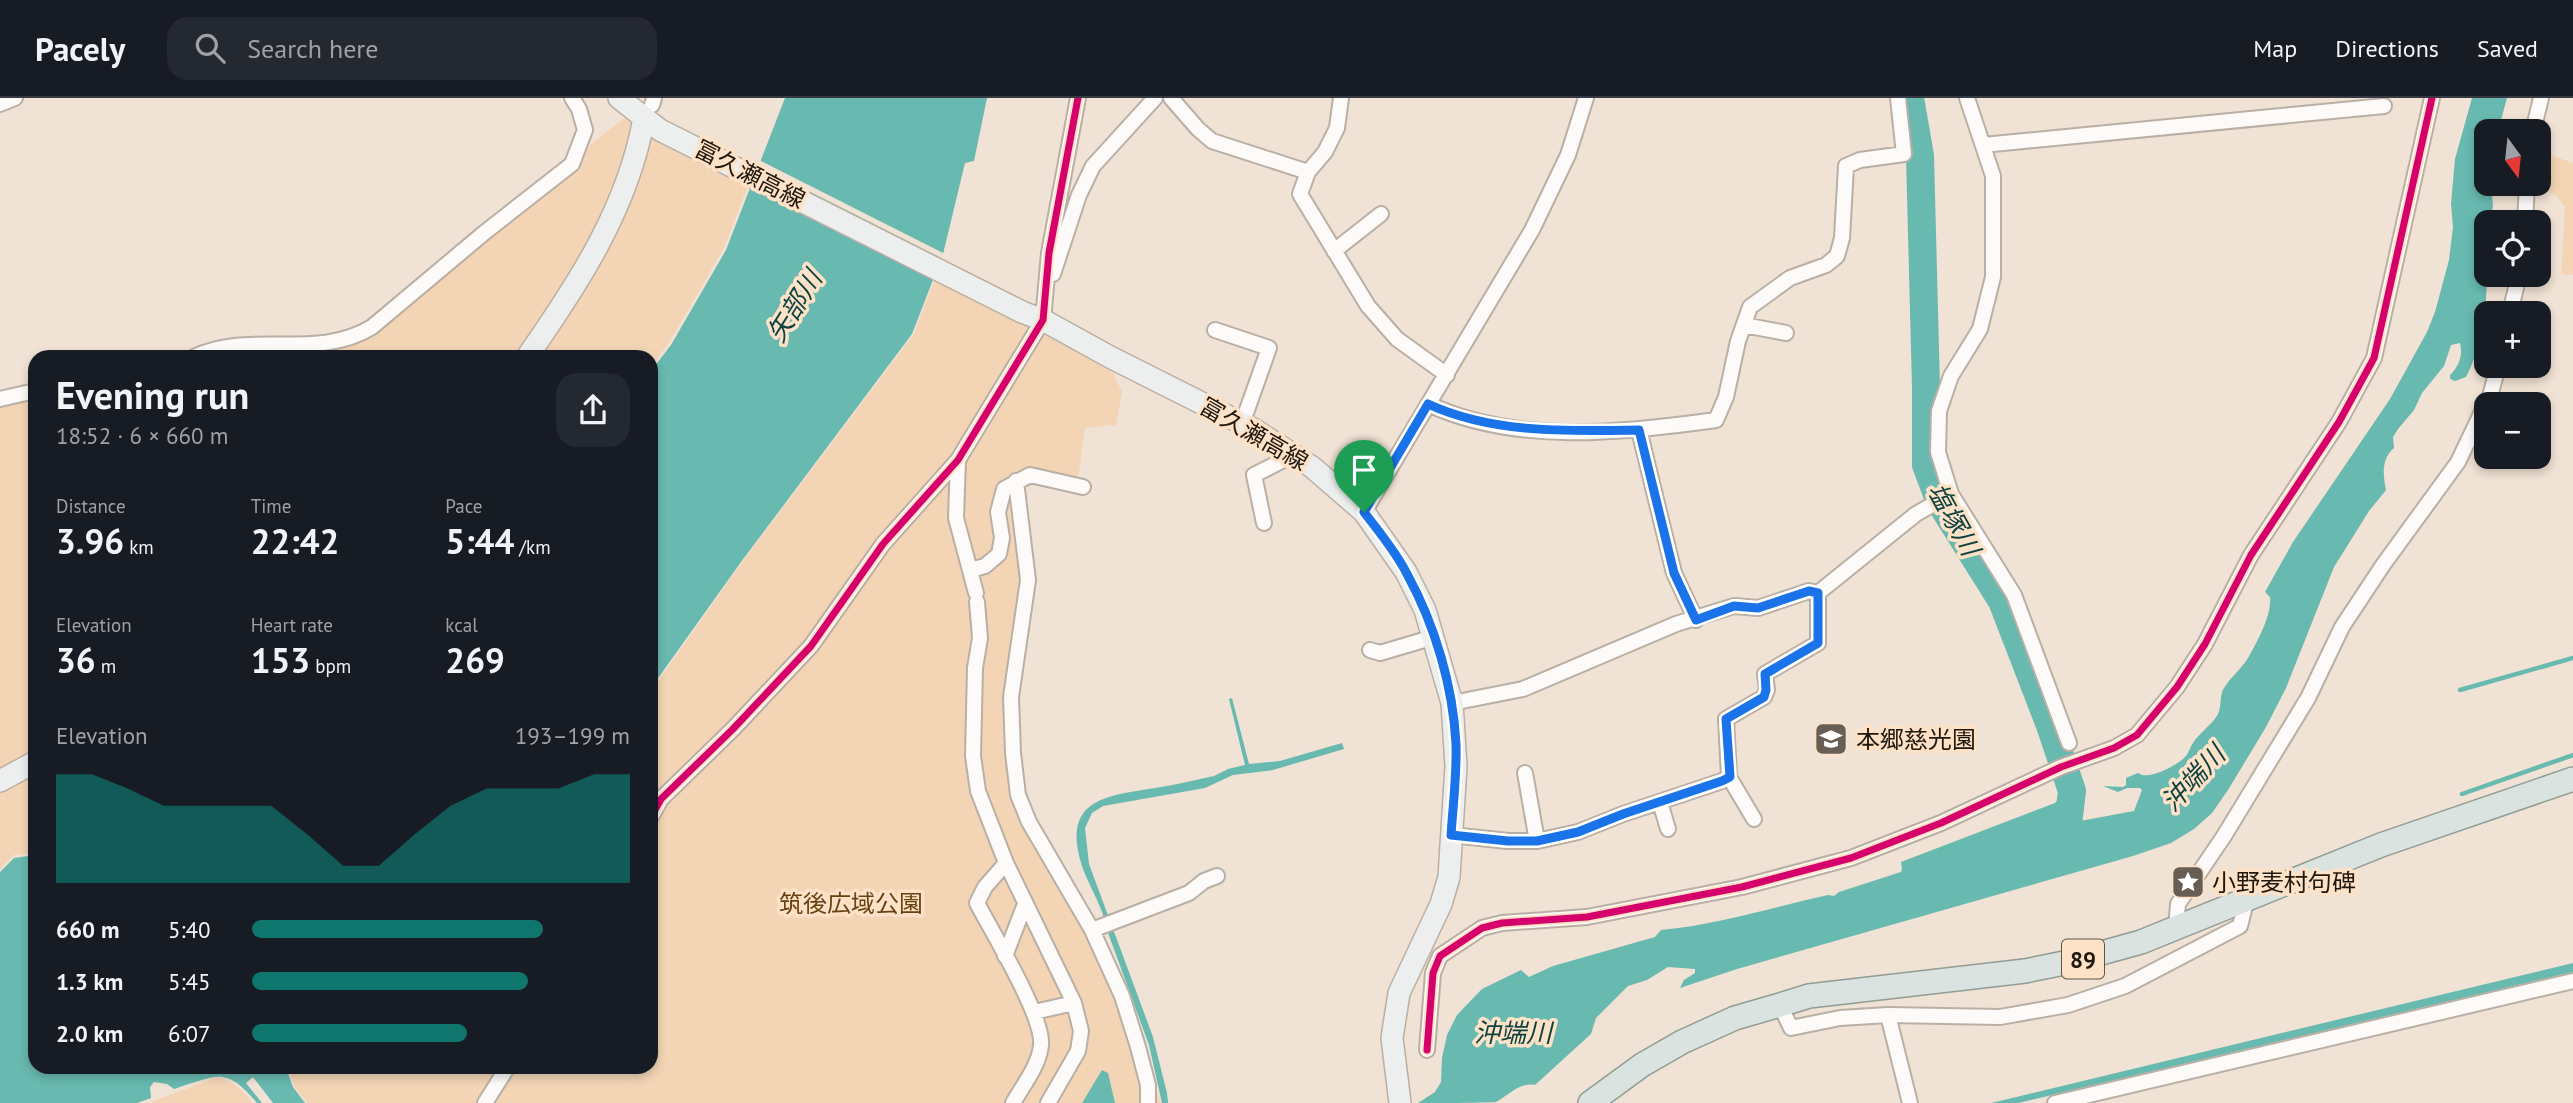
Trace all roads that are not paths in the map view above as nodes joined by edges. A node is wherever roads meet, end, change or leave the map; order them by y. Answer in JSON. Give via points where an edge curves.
{"nodes":[{"id":1,"x":15,"y":98,"type":"edge"},
{"id":2,"x":572,"y":98,"type":"edge"},
{"id":3,"x":619,"y":98,"type":"edge"},
{"id":4,"x":1078,"y":98,"type":"edge"},
{"id":5,"x":1155,"y":98,"type":"edge"},
{"id":6,"x":1171,"y":98,"type":"edge"},
{"id":7,"x":1341,"y":98,"type":"edge"},
{"id":8,"x":1586,"y":98,"type":"edge"},
{"id":9,"x":1898,"y":98,"type":"edge"},
{"id":10,"x":1967,"y":98,"type":"edge"},
{"id":11,"x":2432,"y":98,"type":"edge"},
{"id":12,"x":2541,"y":98,"type":"edge"},
{"id":13,"x":0,"y":104,"type":"edge"},
{"id":14,"x":2384,"y":106,"type":"dead end"},
{"id":15,"x":653,"y":113,"type":"edge"},
{"id":16,"x":2536,"y":119,"type":"edge"},
{"id":17,"x":1983,"y":145,"type":"junction"},
{"id":18,"x":1308,"y":172,"type":"junction"},
{"id":19,"x":1381,"y":214,"type":"dead end"},
{"id":20,"x":1334,"y":251,"type":"junction"},
{"id":21,"x":1048,"y":289,"type":"junction"},
{"id":22,"x":1043,"y":320,"type":"junction"},
{"id":23,"x":1744,"y":325,"type":"junction"},
{"id":24,"x":1215,"y":330,"type":"dead end"},
{"id":25,"x":1786,"y":333,"type":"dead end"},
{"id":26,"x":218,"y":350,"type":"edge"},
{"id":27,"x":532,"y":350,"type":"edge"},
{"id":28,"x":1447,"y":375,"type":"junction"},
{"id":29,"x":2495,"y":378,"type":"edge"},
{"id":30,"x":28,"y":393,"type":"edge"},
{"id":31,"x":0,"y":399,"type":"edge"},
{"id":32,"x":1428,"y":404,"type":"junction"},
{"id":33,"x":1242,"y":424,"type":"junction"},
{"id":34,"x":1639,"y":430,"type":"junction"},
{"id":35,"x":1293,"y":455,"type":"junction"},
{"id":36,"x":958,"y":460,"type":"junction"},
{"id":37,"x":1016,"y":481,"type":"junction"},
{"id":38,"x":1083,"y":487,"type":"dead end"},
{"id":39,"x":1951,"y":494,"type":"junction"},
{"id":40,"x":1364,"y":512,"type":"junction"},
{"id":41,"x":1264,"y":523,"type":"dead end"},
{"id":42,"x":970,"y":570,"type":"junction"},
{"id":43,"x":1818,"y":593,"type":"junction"},
{"id":44,"x":1696,"y":620,"type":"junction"},
{"id":45,"x":1434,"y":637,"type":"junction"},
{"id":46,"x":1370,"y":650,"type":"dead end"},
{"id":47,"x":1452,"y":703,"type":"junction"},
{"id":48,"x":2069,"y":743,"type":"dead end"},
{"id":49,"x":28,"y":766,"type":"edge"},
{"id":50,"x":1525,"y":773,"type":"dead end"},
{"id":51,"x":1730,"y":777,"type":"junction"},
{"id":52,"x":2573,"y":779,"type":"edge"},
{"id":53,"x":0,"y":781,"type":"edge"},
{"id":54,"x":1660,"y":802,"type":"junction"},
{"id":55,"x":658,"y":804,"type":"edge"},
{"id":56,"x":1754,"y":819,"type":"dead end"},
{"id":57,"x":1668,"y":829,"type":"dead end"},
{"id":58,"x":1451,"y":835,"type":"junction"},
{"id":59,"x":1537,"y":841,"type":"junction"},
{"id":60,"x":1006,"y":863,"type":"junction"},
{"id":61,"x":1217,"y":876,"type":"dead end"},
{"id":62,"x":2247,"y":898,"type":"junction"},
{"id":63,"x":1025,"y":904,"type":"junction"},
{"id":64,"x":2176,"y":928,"type":"junction"},
{"id":65,"x":1092,"y":930,"type":"junction"},
{"id":66,"x":1458,"y":942,"type":"junction"},
{"id":67,"x":1005,"y":957,"type":"junction"},
{"id":68,"x":1414,"y":960,"type":"junction"},
{"id":69,"x":2573,"y":981,"type":"edge"},
{"id":70,"x":1074,"y":1003,"type":"junction"},
{"id":71,"x":1780,"y":1005,"type":"junction"},
{"id":72,"x":1034,"y":1012,"type":"junction"},
{"id":73,"x":1888,"y":1015,"type":"junction"},
{"id":74,"x":1427,"y":1050,"type":"dead end"},
{"id":75,"x":502,"y":1074,"type":"edge"},
{"id":76,"x":1400,"y":1100,"type":"edge"},
{"id":77,"x":485,"y":1103,"type":"edge"},
{"id":78,"x":1013,"y":1103,"type":"edge"},
{"id":79,"x":1048,"y":1103,"type":"edge"},
{"id":80,"x":1148,"y":1103,"type":"edge"},
{"id":81,"x":1590,"y":1103,"type":"edge"},
{"id":82,"x":1910,"y":1103,"type":"edge"},
{"id":83,"x":2056,"y":1103,"type":"edge"}],
"edges":[{"from":1,"to":13,"type":"street"},
{"from":2,"to":26,"type":"street","via":[[584,131],[572,164],[372,327],[356,338],[334,343]]},
{"from":3,"to":15,"type":"main road","name":"富久瀬高線"},
{"from":4,"to":21,"type":"street","via":[[1049,253]]},
{"from":5,"to":21,"type":"street","via":[[1093,166]]},
{"from":6,"to":18,"type":"street","via":[[1212,141]]},
{"from":7,"to":18,"type":"street","via":[[1338,128]]},
{"from":8,"to":28,"type":"street","via":[[1567,155],[1532,230]]},
{"from":9,"to":23,"type":"street","via":[[1904,155],[1846,166],[1837,256],[1770,292],[1750,307]]},
{"from":10,"to":17,"type":"street"},
{"from":11,"to":66,"type":"street","via":[[2374,358],[2339,422],[2251,555],[2177,687],[2137,734],[2114,748],[1851,858],[1742,887],[1587,917],[1502,923]]},
{"from":12,"to":16,"type":"street"},
{"from":14,"to":17,"type":"street"},
{"from":15,"to":22,"type":"main road","name":"富久瀬高線"},
{"from":15,"to":27,"type":"main road","via":[[601,243]]},
{"from":17,"to":39,"type":"street","via":[[1993,176],[1993,278],[1980,329],[1951,376],[1939,411],[1938,452]]},
{"from":18,"to":20,"type":"street","via":[[1300,194]]},
{"from":19,"to":20,"type":"street"},
{"from":20,"to":28,"type":"street","via":[[1368,306],[1397,339]]},
{"from":21,"to":22,"type":"street"},
{"from":22,"to":33,"type":"main road","name":"富久瀬高線"},
{"from":22,"to":36,"type":"street"},
{"from":23,"to":25,"type":"street"},
{"from":23,"to":34,"type":"street","via":[[1716,419]]},
{"from":24,"to":33,"type":"street","via":[[1269,348]]},
{"from":28,"to":32,"type":"street"},
{"from":29,"to":64,"type":"street","via":[[2458,462],[2342,627],[2308,698],[2178,904]]},
{"from":30,"to":31,"type":"street"},
{"from":32,"to":34,"type":"street","via":[[1520,429]]},
{"from":32,"to":40,"type":"street"},
{"from":33,"to":35,"type":"main road","name":"富久瀬高線"},
{"from":34,"to":44,"type":"street","via":[[1674,573]]},
{"from":35,"to":40,"type":"main road","name":"富久瀬高線","via":[[1341,489]]},
{"from":35,"to":41,"type":"street","via":[[1254,475]]},
{"from":36,"to":42,"type":"street","via":[[956,518]]},
{"from":36,"to":55,"type":"street","via":[[883,544],[811,646]]},
{"from":37,"to":38,"type":"street","via":[[1030,475]]},
{"from":37,"to":42,"type":"street","via":[[1004,489],[998,512],[999,554],[985,566]]},
{"from":37,"to":65,"type":"street","via":[[1028,580],[1011,697],[1018,795]]},
{"from":39,"to":43,"type":"street","via":[[1916,514]]},
{"from":39,"to":48,"type":"street","via":[[2014,595]]},
{"from":40,"to":45,"type":"main road","name":"富久瀬高線","via":[[1406,572]]},
{"from":42,"to":60,"type":"street","via":[[980,638],[973,756],[978,791]]},
{"from":43,"to":44,"type":"street","via":[[1809,591],[1758,608],[1734,606]]},
{"from":43,"to":51,"type":"street","via":[[1818,643],[1765,674],[1764,697],[1726,719]]},
{"from":44,"to":47,"type":"street","via":[[1676,624],[1523,689]]},
{"from":45,"to":46,"type":"street","via":[[1380,653]]},
{"from":45,"to":47,"type":"main road","name":"富久瀬高線"},
{"from":47,"to":58,"type":"main road","name":"富久瀬高線","via":[[1456,766]]},
{"from":49,"to":53,"type":"main road"},
{"from":50,"to":59,"type":"street"},
{"from":51,"to":54,"type":"street"},
{"from":51,"to":56,"type":"street"},
{"from":52,"to":62,"type":"main road","number":"89"},
{"from":54,"to":57,"type":"street"},
{"from":54,"to":59,"type":"street","via":[[1578,832]]},
{"from":58,"to":59,"type":"street"},
{"from":58,"to":68,"type":"main road","name":"富久瀬高線","via":[[1449,877]]},
{"from":60,"to":63,"type":"street"},
{"from":60,"to":67,"type":"street","via":[[978,903]]},
{"from":61,"to":65,"type":"street","via":[[1189,893]]},
{"from":62,"to":64,"type":"main road","number":"89"},
{"from":62,"to":73,"type":"street","via":[[2240,926],[2125,986],[2068,1005],[2000,1017]]},
{"from":63,"to":67,"type":"street"},
{"from":63,"to":70,"type":"street"},
{"from":64,"to":71,"type":"main road","number":"89","via":[[2111,951],[2025,971],[1809,996]]},
{"from":65,"to":80,"type":"street","via":[[1126,1007],[1148,1086]]},
{"from":66,"to":68,"type":"street"},
{"from":66,"to":74,"type":"street","via":[[1440,956],[1433,973]]},
{"from":67,"to":72,"type":"street"},
{"from":68,"to":76,"type":"main road","name":"富久瀬高線","via":[[1399,993],[1392,1038]]},
{"from":69,"to":83,"type":"street"},
{"from":70,"to":72,"type":"street"},
{"from":70,"to":79,"type":"street","via":[[1081,1031],[1078,1051]]},
{"from":71,"to":73,"type":"street","via":[[1791,1028]]},
{"from":71,"to":81,"type":"main road","number":"89","via":[[1735,1018],[1682,1042]]},
{"from":72,"to":78,"type":"street","via":[[1042,1042],[1039,1059]]},
{"from":73,"to":82,"type":"street"},
{"from":75,"to":77,"type":"street"}]}
